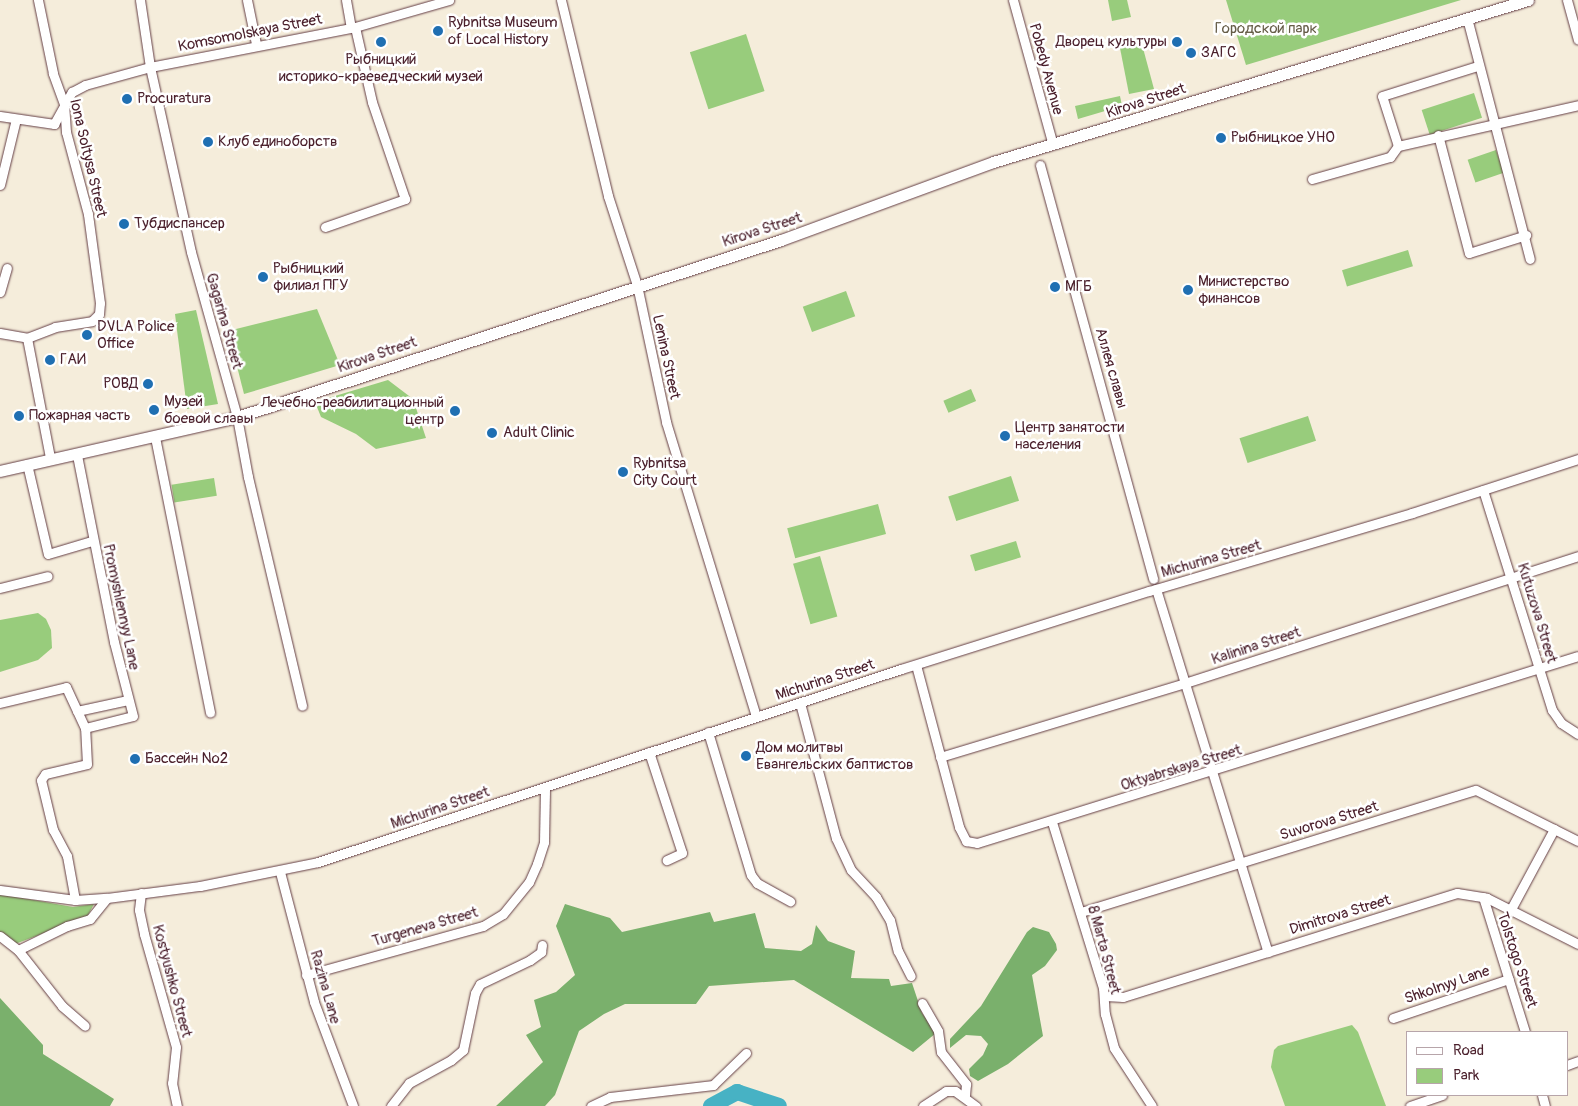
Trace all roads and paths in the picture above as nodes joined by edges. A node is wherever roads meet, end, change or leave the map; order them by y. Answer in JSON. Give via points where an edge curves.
{"nodes":[{"id":1,"x":38,"y":0,"type":"edge"},
{"id":2,"x":140,"y":0,"type":"edge"},
{"id":3,"x":247,"y":0,"type":"edge"},
{"id":4,"x":346,"y":0,"type":"edge"},
{"id":5,"x":449,"y":0,"type":"edge"},
{"id":6,"x":561,"y":0,"type":"edge"},
{"id":7,"x":1013,"y":0,"type":"edge"},
{"id":8,"x":1528,"y":0,"type":"edge"},
{"id":9,"x":1567,"y":0,"type":"edge"},
{"id":10,"x":1467,"y":18,"type":"junction"},
{"id":11,"x":353,"y":28,"type":"junction"},
{"id":12,"x":1578,"y":40,"type":"edge"},
{"id":13,"x":256,"y":44,"type":"junction"},
{"id":14,"x":1477,"y":66,"type":"junction"},
{"id":15,"x":150,"y":67,"type":"junction"},
{"id":16,"x":64,"y":104,"type":"junction"},
{"id":17,"x":1578,"y":105,"type":"edge"},
{"id":18,"x":0,"y":116,"type":"edge"},
{"id":19,"x":16,"y":119,"type":"junction"},
{"id":20,"x":1496,"y":122,"type":"junction"},
{"id":21,"x":54,"y":124,"type":"junction"},
{"id":22,"x":66,"y":132,"type":"junction"},
{"id":23,"x":1438,"y":135,"type":"junction"},
{"id":24,"x":1053,"y":145,"type":"junction"},
{"id":25,"x":1398,"y":146,"type":"junction"},
{"id":26,"x":1040,"y":165,"type":"dead end"},
{"id":27,"x":1312,"y":179,"type":"dead end"},
{"id":28,"x":0,"y":185,"type":"edge"},
{"id":29,"x":325,"y":227,"type":"dead end"},
{"id":30,"x":1526,"y":235,"type":"junction"},
{"id":31,"x":1530,"y":259,"type":"dead end"},
{"id":32,"x":6,"y":268,"type":"dead end"},
{"id":33,"x":637,"y":285,"type":"junction"},
{"id":34,"x":0,"y":292,"type":"edge"},
{"id":35,"x":0,"y":333,"type":"edge"},
{"id":36,"x":27,"y":338,"type":"junction"},
{"id":37,"x":237,"y":417,"type":"junction"},
{"id":38,"x":155,"y":437,"type":"junction"},
{"id":39,"x":77,"y":455,"type":"junction"},
{"id":40,"x":50,"y":458,"type":"junction"},
{"id":41,"x":1578,"y":459,"type":"edge"},
{"id":42,"x":27,"y":464,"type":"junction"},
{"id":43,"x":0,"y":471,"type":"edge"},
{"id":44,"x":1483,"y":490,"type":"junction"},
{"id":45,"x":92,"y":541,"type":"junction"},
{"id":46,"x":1578,"y":556,"type":"edge"},
{"id":47,"x":48,"y":576,"type":"dead end"},
{"id":48,"x":1153,"y":579,"type":"dead end"},
{"id":49,"x":1513,"y":579,"type":"junction"},
{"id":50,"x":0,"y":588,"type":"edge"},
{"id":51,"x":1156,"y":589,"type":"junction"},
{"id":52,"x":1578,"y":656,"type":"edge"},
{"id":53,"x":916,"y":665,"type":"junction"},
{"id":54,"x":1540,"y":669,"type":"junction"},
{"id":55,"x":1185,"y":684,"type":"junction"},
{"id":56,"x":128,"y":700,"type":"junction"},
{"id":57,"x":0,"y":703,"type":"edge"},
{"id":58,"x":800,"y":703,"type":"junction"},
{"id":59,"x":302,"y":706,"type":"dead end"},
{"id":60,"x":77,"y":711,"type":"junction"},
{"id":61,"x":210,"y":713,"type":"dead end"},
{"id":62,"x":756,"y":717,"type":"junction"},
{"id":63,"x":85,"y":728,"type":"junction"},
{"id":64,"x":708,"y":732,"type":"junction"},
{"id":65,"x":1578,"y":734,"type":"edge"},
{"id":66,"x":649,"y":752,"type":"junction"},
{"id":67,"x":940,"y":758,"type":"junction"},
{"id":68,"x":1212,"y":773,"type":"junction"},
{"id":69,"x":545,"y":788,"type":"junction"},
{"id":70,"x":1052,"y":822,"type":"junction"},
{"id":71,"x":1554,"y":828,"type":"junction"},
{"id":72,"x":1578,"y":841,"type":"edge"},
{"id":73,"x":667,"y":860,"type":"dead end"},
{"id":74,"x":1241,"y":862,"type":"junction"},
{"id":75,"x":280,"y":872,"type":"junction"},
{"id":76,"x":0,"y":890,"type":"edge"},
{"id":77,"x":141,"y":893,"type":"junction"},
{"id":78,"x":1483,"y":897,"type":"junction"},
{"id":79,"x":107,"y":898,"type":"junction"},
{"id":80,"x":75,"y":900,"type":"junction"},
{"id":81,"x":790,"y":901,"type":"dead end"},
{"id":82,"x":1511,"y":909,"type":"junction"},
{"id":83,"x":1081,"y":912,"type":"junction"},
{"id":84,"x":0,"y":936,"type":"edge"},
{"id":85,"x":1578,"y":944,"type":"edge"},
{"id":86,"x":542,"y":945,"type":"dead end"},
{"id":87,"x":18,"y":950,"type":"junction"},
{"id":88,"x":1268,"y":952,"type":"junction"},
{"id":89,"x":306,"y":975,"type":"junction"},
{"id":90,"x":911,"y":976,"type":"dead end"},
{"id":91,"x":1509,"y":978,"type":"junction"},
{"id":92,"x":1105,"y":996,"type":"junction"},
{"id":93,"x":922,"y":1003,"type":"dead end"},
{"id":94,"x":1393,"y":1018,"type":"dead end"},
{"id":95,"x":85,"y":1026,"type":"dead end"},
{"id":96,"x":1525,"y":1031,"type":"edge"},
{"id":97,"x":746,"y":1053,"type":"dead end"},
{"id":98,"x":1439,"y":1096,"type":"edge"},
{"id":99,"x":971,"y":1101,"type":"edge"},
{"id":100,"x":177,"y":1106,"type":"edge"},
{"id":101,"x":353,"y":1106,"type":"edge"},
{"id":102,"x":391,"y":1106,"type":"edge"},
{"id":103,"x":591,"y":1106,"type":"edge"},
{"id":104,"x":923,"y":1106,"type":"edge"},
{"id":105,"x":1152,"y":1106,"type":"edge"},
{"id":106,"x":1410,"y":1106,"type":"edge"}],
"edges":[{"from":1,"to":16,"type":"street","name":"Iona Soltysa Street","via":[[53,74]]},
{"from":2,"to":15,"type":"street","name":"Gagarina Street"},
{"from":3,"to":13,"type":"street"},
{"from":4,"to":11,"type":"street"},
{"from":5,"to":11,"type":"street","name":"Komsomolskaya Street"},
{"from":6,"to":33,"type":"street","name":"Lenina Street","via":[[608,196]]},
{"from":7,"to":24,"type":"street","name":"Pobedy Avenue"},
{"from":8,"to":10,"type":"main road","name":"Kirova Street"},
{"from":9,"to":12,"type":"street"},
{"from":10,"to":14,"type":"street"},
{"from":10,"to":24,"type":"main road","name":"Kirova Street"},
{"from":11,"to":13,"type":"street","name":"Komsomolskaya Street"},
{"from":11,"to":29,"type":"street","via":[[372,102],[405,199]]},
{"from":13,"to":15,"type":"street","name":"Komsomolskaya Street"},
{"from":14,"to":20,"type":"street"},
{"from":14,"to":25,"type":"street","via":[[1382,96]]},
{"from":15,"to":16,"type":"street","name":"Komsomolskaya Street","via":[[85,85],[72,92]]},
{"from":15,"to":37,"type":"street","name":"Gagarina Street","via":[[191,252]]},
{"from":16,"to":21,"type":"street","name":"Komsomolskaya Street"},
{"from":16,"to":22,"type":"street","name":"Iona Soltysa Street"},
{"from":17,"to":20,"type":"street"},
{"from":18,"to":19,"type":"street"},
{"from":19,"to":21,"type":"street"},
{"from":19,"to":28,"type":"street"},
{"from":20,"to":23,"type":"street"},
{"from":20,"to":30,"type":"street"},
{"from":21,"to":22,"type":"street"},
{"from":22,"to":36,"type":"street","name":"Iona Soltysa Street","via":[[88,214],[98,278],[99,314],[92,321],[55,327]]},
{"from":23,"to":25,"type":"street"},
{"from":23,"to":30,"type":"street","via":[[1469,253]]},
{"from":24,"to":33,"type":"main road","name":"Kirova Street","via":[[993,162],[799,234]]},
{"from":25,"to":27,"type":"street","via":[[1390,157]]},
{"from":26,"to":48,"type":"street","name":"Аллея славы"},
{"from":30,"to":31,"type":"street"},
{"from":32,"to":34,"type":"street"},
{"from":33,"to":37,"type":"main road","name":"Kirova Street"},
{"from":33,"to":62,"type":"street","name":"Lenina Street","via":[[666,422]]},
{"from":35,"to":36,"type":"street"},
{"from":36,"to":40,"type":"street"},
{"from":37,"to":38,"type":"main road","name":"Kirova Street"},
{"from":37,"to":59,"type":"street","name":"Gagarina Street"},
{"from":38,"to":39,"type":"main road","name":"Kirova Street"},
{"from":38,"to":61,"type":"street"},
{"from":39,"to":40,"type":"main road","name":"Kirova Street"},
{"from":39,"to":45,"type":"street","name":"Promyshlennyy Lane"},
{"from":40,"to":42,"type":"main road","name":"Kirova Street"},
{"from":41,"to":44,"type":"street","name":"Michurina Street"},
{"from":42,"to":43,"type":"main road","name":"Kirova Street"},
{"from":42,"to":45,"type":"street","via":[[48,554]]},
{"from":44,"to":49,"type":"street","name":"Kutuzova Street"},
{"from":44,"to":51,"type":"street","name":"Michurina Street"},
{"from":45,"to":56,"type":"street","name":"Promyshlennyy Lane"},
{"from":46,"to":49,"type":"street","name":"Kalinina Street"},
{"from":47,"to":50,"type":"street"},
{"from":49,"to":54,"type":"street","name":"Kutuzova Street"},
{"from":49,"to":55,"type":"street","name":"Kalinina Street"},
{"from":51,"to":53,"type":"street","name":"Michurina Street"},
{"from":51,"to":55,"type":"street"},
{"from":52,"to":54,"type":"street","name":"Oktyabrskaya Street"},
{"from":53,"to":58,"type":"street","name":"Michurina Street"},
{"from":53,"to":67,"type":"street","name":"Oktyabrskaya Street"},
{"from":54,"to":65,"type":"street","name":"Kutuzova Street","via":[[1552,710],[1561,723]]},
{"from":54,"to":68,"type":"street","name":"Oktyabrskaya Street"},
{"from":55,"to":67,"type":"street","name":"Kalinina Street"},
{"from":55,"to":68,"type":"street"},
{"from":56,"to":60,"type":"street"},
{"from":56,"to":63,"type":"street","name":"Promyshlennyy Lane","via":[[133,716]]},
{"from":57,"to":60,"type":"street","via":[[66,687]]},
{"from":58,"to":62,"type":"street","name":"Michurina Street"},
{"from":58,"to":90,"type":"street","via":[[836,838],[851,870],[876,897],[890,920],[898,951]]},
{"from":60,"to":63,"type":"street"},
{"from":62,"to":64,"type":"street","name":"Michurina Street"},
{"from":63,"to":80,"type":"street","via":[[87,764],[45,774],[41,780],[53,830],[67,856]]},
{"from":64,"to":66,"type":"street","name":"Michurina Street"},
{"from":64,"to":81,"type":"street","via":[[751,875],[757,883]]},
{"from":66,"to":69,"type":"street","name":"Michurina Street"},
{"from":66,"to":73,"type":"street","via":[[682,853]]},
{"from":67,"to":70,"type":"street","name":"Oktyabrskaya Street","via":[[959,827],[969,842],[977,844]]},
{"from":68,"to":70,"type":"street","name":"Oktyabrskaya Street"},
{"from":68,"to":74,"type":"street"},
{"from":69,"to":75,"type":"street","name":"Michurina Street","via":[[356,851]]},
{"from":69,"to":89,"type":"street","name":"Turgeneva Street","via":[[544,842],[538,864],[529,882],[503,914],[482,926]]},
{"from":70,"to":83,"type":"street","name":"8 Marta Street"},
{"from":71,"to":72,"type":"street","name":"Suvorova Street"},
{"from":71,"to":74,"type":"street","name":"Suvorova Street","via":[[1476,790]]},
{"from":71,"to":82,"type":"street"},
{"from":74,"to":83,"type":"street","name":"Suvorova Street"},
{"from":74,"to":88,"type":"street"},
{"from":75,"to":77,"type":"street","name":"Michurina Street"},
{"from":75,"to":89,"type":"street","name":"Razina Lane"},
{"from":76,"to":80,"type":"street","name":"Michurina Street"},
{"from":77,"to":79,"type":"street","name":"Michurina Street"},
{"from":77,"to":100,"type":"street","name":"Kostyushko Street","via":[[139,910],[144,934],[176,1048],[172,1083]]},
{"from":78,"to":82,"type":"street","name":"Dimitrova Street"},
{"from":78,"to":88,"type":"street","name":"Dimitrova Street","via":[[1457,893]]},
{"from":78,"to":91,"type":"street","name":"Tolstogo Street"},
{"from":79,"to":80,"type":"street","name":"Michurina Street"},
{"from":79,"to":87,"type":"street","via":[[90,919],[67,926]]},
{"from":82,"to":85,"type":"street","name":"Dimitrova Street"},
{"from":83,"to":92,"type":"street","name":"8 Marta Street"},
{"from":84,"to":87,"type":"street"},
{"from":86,"to":102,"type":"street","via":[[541,952],[530,960],[480,984],[462,1050],[451,1060],[409,1083]]},
{"from":87,"to":95,"type":"street","via":[[62,1006]]},
{"from":88,"to":92,"type":"street","name":"Dimitrova Street","via":[[1124,996]]},
{"from":89,"to":101,"type":"street","name":"Razina Lane"},
{"from":91,"to":94,"type":"street","name":"Shkolnyy Lane"},
{"from":91,"to":96,"type":"street","name":"Tolstogo Street"},
{"from":92,"to":105,"type":"street","name":"8 Marta Street","via":[[1105,1014],[1114,1048]]},
{"from":93,"to":99,"type":"street","via":[[938,1031],[942,1052],[966,1084]]},
{"from":97,"to":103,"type":"street","via":[[713,1085],[610,1097]]},
{"from":98,"to":106,"type":"street"},
{"from":99,"to":104,"type":"street","via":[[955,1090],[946,1091]]}]}
